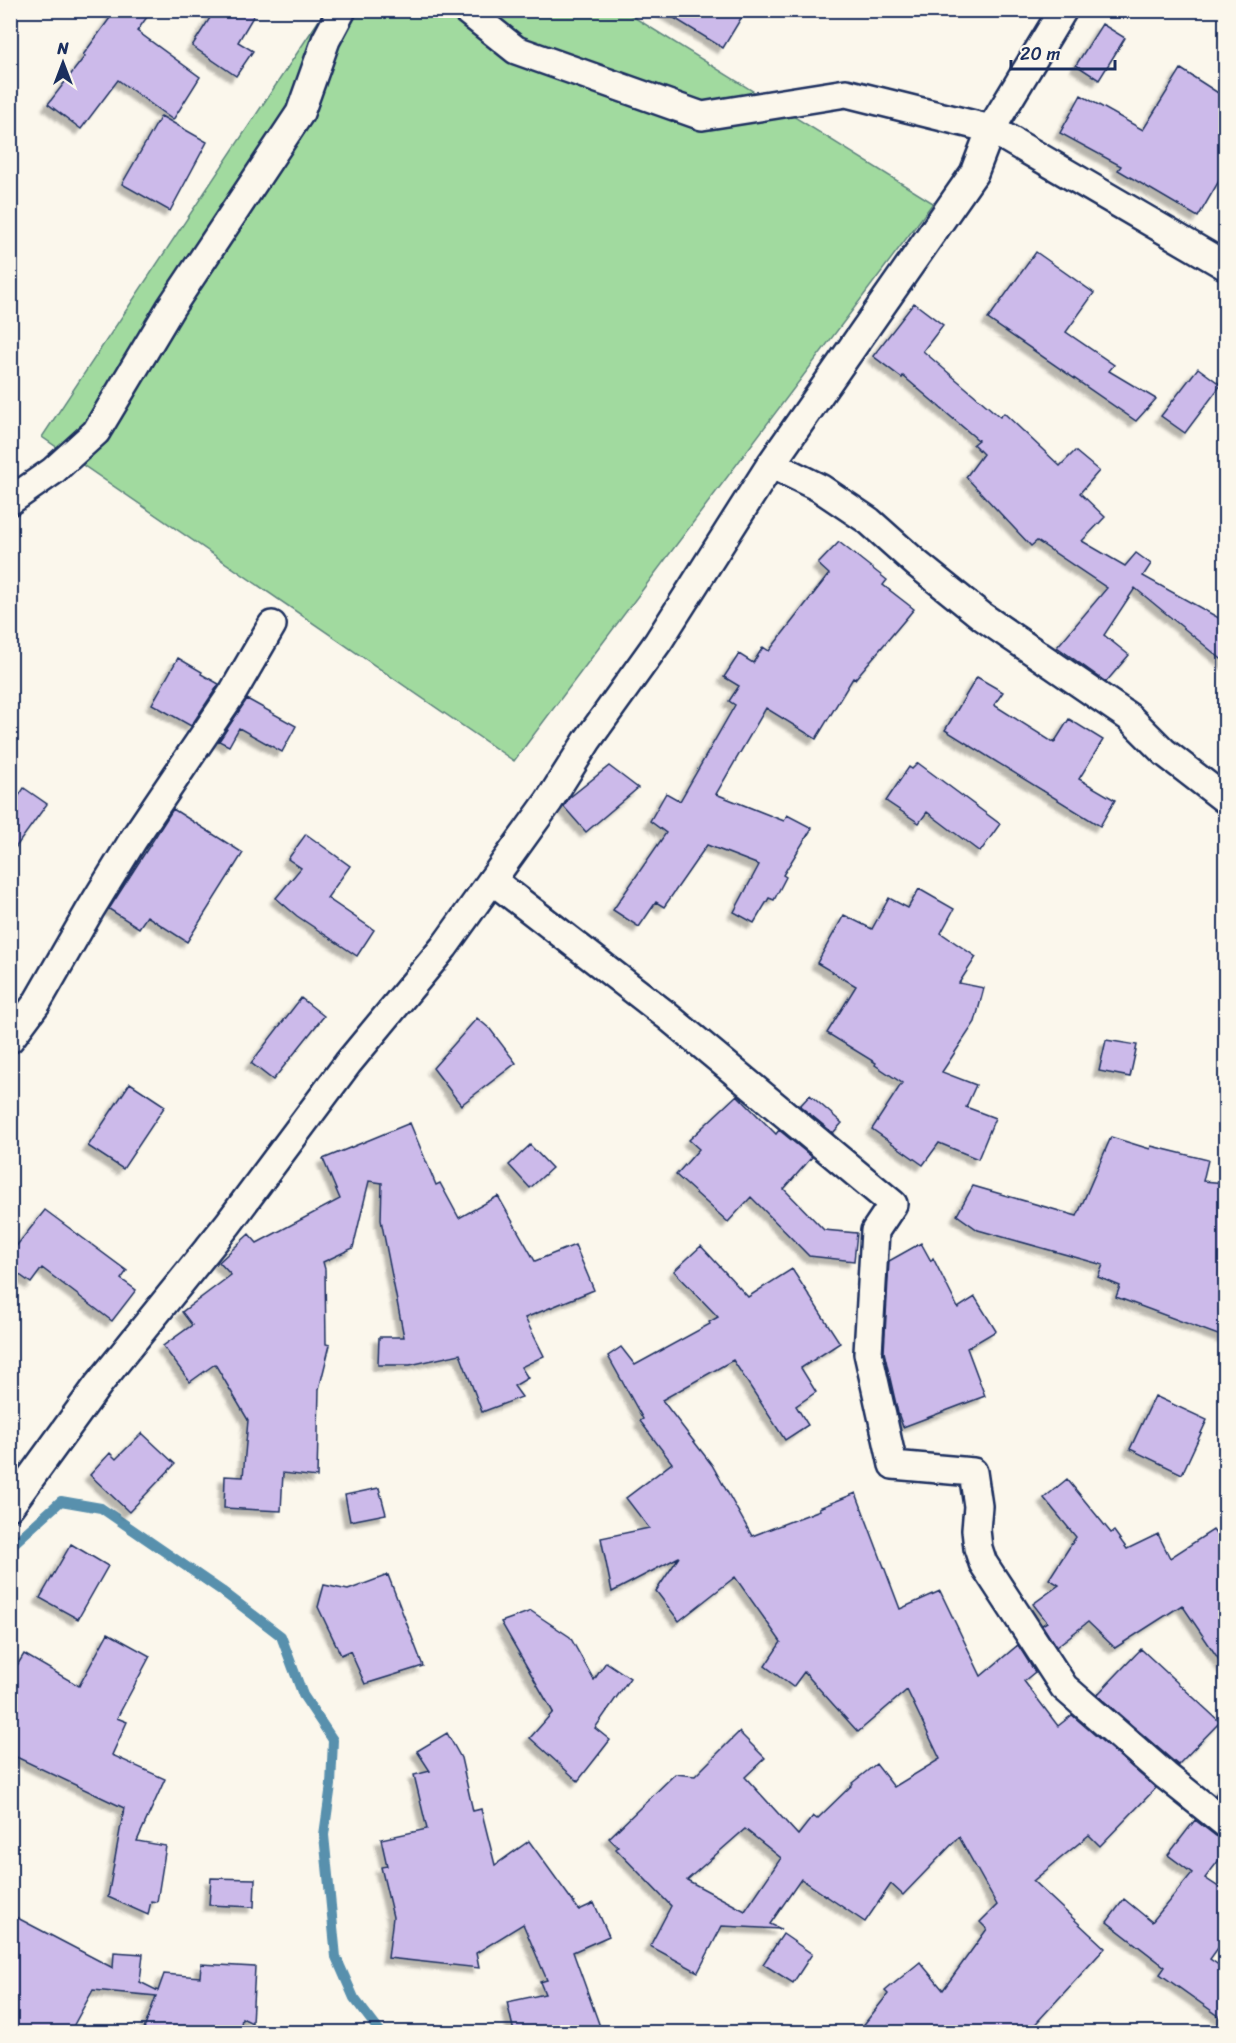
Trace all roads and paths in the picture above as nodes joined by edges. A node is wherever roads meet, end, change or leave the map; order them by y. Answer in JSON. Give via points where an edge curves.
{"nodes":[{"id":1,"x":342,"y":10,"type":"edge"},
{"id":2,"x":466,"y":10,"type":"edge"},
{"id":3,"x":1063,"y":10,"type":"edge"},
{"id":4,"x":991,"y":129,"type":"junction"},
{"id":5,"x":1226,"y":266,"type":"edge"},
{"id":6,"x":771,"y":464,"type":"junction"},
{"id":7,"x":10,"y":501,"type":"edge"},
{"id":8,"x":272,"y":625,"type":"dead end"},
{"id":9,"x":1226,"y":800,"type":"edge"},
{"id":10,"x":492,"y":880,"type":"junction"},
{"id":11,"x":10,"y":1039,"type":"edge"},
{"id":12,"x":10,"y":1506,"type":"edge"},
{"id":13,"x":1226,"y":1824,"type":"edge"}],
"edges":[{"from":1,"to":7,"type":"street","via":[[326,40],[300,113],[171,308],[96,432],[53,471]]},
{"from":2,"to":4,"type":"street","via":[[516,50],[702,116],[846,93]]},
{"from":3,"to":4,"type":"street"},
{"from":4,"to":5,"type":"street"},
{"from":4,"to":6,"type":"street","via":[[974,173]]},
{"from":6,"to":9,"type":"street","via":[[820,488],[869,521],[982,617],[1129,717],[1164,752]]},
{"from":6,"to":10,"type":"street","via":[[658,642]]},
{"from":8,"to":11,"type":"street","via":[[233,692],[90,910],[36,1004]]},
{"from":10,"to":12,"type":"street","via":[[444,947],[348,1062],[228,1224],[98,1385]]},
{"from":10,"to":13,"type":"street","via":[[666,1015],[893,1204],[875,1231],[868,1353],[893,1465],[973,1472],[982,1563],[1064,1687]]}]}
